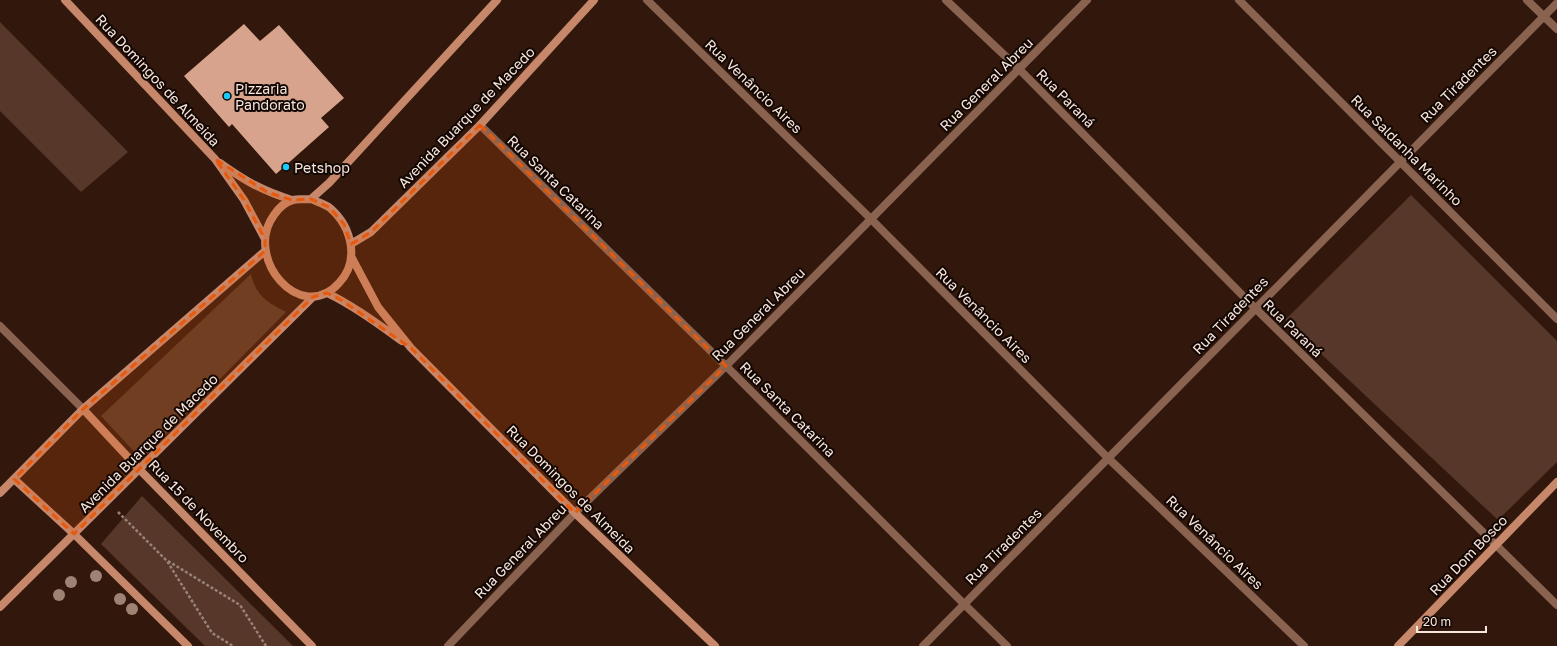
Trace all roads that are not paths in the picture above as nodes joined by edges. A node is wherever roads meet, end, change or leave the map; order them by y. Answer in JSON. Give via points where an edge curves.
{"nodes":[{"id":1,"x":65,"y":0,"type":"edge"},
{"id":2,"x":497,"y":0,"type":"edge"},
{"id":3,"x":594,"y":0,"type":"edge"},
{"id":4,"x":647,"y":0,"type":"edge"},
{"id":5,"x":946,"y":0,"type":"edge"},
{"id":6,"x":1087,"y":0,"type":"edge"},
{"id":7,"x":1239,"y":0,"type":"edge"},
{"id":8,"x":1527,"y":0,"type":"edge"},
{"id":9,"x":1557,"y":2,"type":"edge"},
{"id":10,"x":1544,"y":16,"type":"junction"},
{"id":11,"x":1557,"y":29,"type":"edge"},
{"id":12,"x":1019,"y":69,"type":"junction"},
{"id":13,"x":480,"y":125,"type":"junction"},
{"id":14,"x":215,"y":159,"type":"junction"},
{"id":15,"x":1399,"y":161,"type":"junction"},
{"id":16,"x":311,"y":199,"type":"junction"},
{"id":17,"x":292,"y":200,"type":"junction"},
{"id":18,"x":871,"y":219,"type":"junction"},
{"id":19,"x":265,"y":239,"type":"junction"},
{"id":20,"x":351,"y":244,"type":"junction"},
{"id":21,"x":265,"y":251,"type":"junction"},
{"id":22,"x":351,"y":256,"type":"junction"},
{"id":23,"x":327,"y":294,"type":"junction"},
{"id":24,"x":313,"y":297,"type":"junction"},
{"id":25,"x":1255,"y":308,"type":"junction"},
{"id":26,"x":1557,"y":319,"type":"edge"},
{"id":27,"x":0,"y":326,"type":"edge"},
{"id":28,"x":411,"y":348,"type":"junction"},
{"id":29,"x":726,"y":366,"type":"junction"},
{"id":30,"x":83,"y":409,"type":"junction"},
{"id":31,"x":1108,"y":458,"type":"junction"},
{"id":32,"x":139,"y":469,"type":"junction"},
{"id":33,"x":14,"y":478,"type":"junction"},
{"id":34,"x":1557,"y":482,"type":"edge"},
{"id":35,"x":0,"y":493,"type":"edge"},
{"id":36,"x":575,"y":513,"type":"junction"},
{"id":37,"x":74,"y":534,"type":"junction"},
{"id":38,"x":1496,"y":544,"type":"junction"},
{"id":39,"x":964,"y":604,"type":"junction"},
{"id":40,"x":1557,"y":605,"type":"edge"},
{"id":41,"x":0,"y":607,"type":"edge"},
{"id":42,"x":188,"y":646,"type":"edge"},
{"id":43,"x":312,"y":646,"type":"edge"},
{"id":44,"x":448,"y":646,"type":"edge"},
{"id":45,"x":715,"y":646,"type":"edge"},
{"id":46,"x":923,"y":646,"type":"edge"},
{"id":47,"x":1007,"y":646,"type":"edge"},
{"id":48,"x":1304,"y":646,"type":"edge"},
{"id":49,"x":1398,"y":646,"type":"edge"}],
"edges":[{"from":1,"to":14,"type":"main road","name":"Rua Domingos de Almeida"},
{"from":2,"to":16,"type":"main road","via":[[329,183]]},
{"from":3,"to":13,"type":"main road","name":"Avenida Buarque de Macedo"},
{"from":4,"to":18,"type":"street","name":"Rua Venâncio Aires"},
{"from":5,"to":12,"type":"street","name":"Rua Paraná"},
{"from":6,"to":12,"type":"street","name":"Rua General Abreu"},
{"from":7,"to":15,"type":"street","name":"Rua Saldanha Marinho"},
{"from":8,"to":10,"type":"street"},
{"from":9,"to":10,"type":"street","name":"Rua Tiradentes"},
{"from":10,"to":11,"type":"street"},
{"from":10,"to":15,"type":"street","name":"Rua Tiradentes"},
{"from":12,"to":18,"type":"street","name":"Rua General Abreu"},
{"from":12,"to":25,"type":"street","name":"Rua Paraná"},
{"from":13,"to":20,"type":"main road","name":"Avenida Buarque de Macedo","via":[[372,232]]},
{"from":13,"to":29,"type":"street","name":"Rua Santa Catarina"},
{"from":14,"to":17,"type":"main road","name":"Rua Domingos de Almeida","via":[[244,180],[267,192]]},
{"from":14,"to":19,"type":"main road","name":"Rua Domingos de Almeida","via":[[244,200]]},
{"from":15,"to":25,"type":"street","name":"Rua Tiradentes"},
{"from":15,"to":26,"type":"street","name":"Rua Saldanha Marinho"},
{"from":16,"to":17,"type":"main road"},
{"from":16,"to":20,"type":"main road","via":[[329,207],[344,224]]},
{"from":17,"to":19,"type":"main road","via":[[279,208],[269,222]]},
{"from":18,"to":29,"type":"street","name":"Rua General Abreu"},
{"from":18,"to":31,"type":"street","name":"Rua Venâncio Aires"},
{"from":19,"to":21,"type":"main road"},
{"from":20,"to":22,"type":"main road"},
{"from":21,"to":24,"type":"main road","via":[[276,277],[300,295]]},
{"from":21,"to":30,"type":"main road"},
{"from":22,"to":23,"type":"main road","via":[[348,272]]},
{"from":22,"to":28,"type":"main road","name":"Rua Domingos de Almeida","via":[[378,307]]},
{"from":23,"to":24,"type":"main road"},
{"from":23,"to":28,"type":"main road","name":"Rua Domingos de Almeida","via":[[367,316]]},
{"from":24,"to":32,"type":"main road","name":"Avenida Buarque de Macedo"},
{"from":25,"to":31,"type":"street","name":"Rua Tiradentes"},
{"from":25,"to":38,"type":"street","name":"Rua Paraná"},
{"from":27,"to":30,"type":"street","name":"Rua 15 de Novembro"},
{"from":28,"to":36,"type":"main road","name":"Rua Domingos de Almeida"},
{"from":29,"to":36,"type":"street","name":"Rua General Abreu"},
{"from":29,"to":39,"type":"street","name":"Rua Santa Catarina"},
{"from":30,"to":32,"type":"main road","name":"Rua 15 de Novembro"},
{"from":30,"to":33,"type":"main road"},
{"from":31,"to":39,"type":"street","name":"Rua Tiradentes"},
{"from":31,"to":48,"type":"street","name":"Rua Venâncio Aires"},
{"from":32,"to":37,"type":"main road","name":"Avenida Buarque de Macedo"},
{"from":32,"to":43,"type":"main road","name":"Rua 15 de Novembro"},
{"from":33,"to":35,"type":"main road"},
{"from":33,"to":37,"type":"main road"},
{"from":34,"to":38,"type":"main road","name":"Rua Dom Bosco"},
{"from":36,"to":44,"type":"street","name":"Rua General Abreu"},
{"from":36,"to":45,"type":"main road","name":"Rua Domingos de Almeida"},
{"from":37,"to":41,"type":"main road","name":"Avenida Buarque de Macedo"},
{"from":37,"to":42,"type":"main road"},
{"from":38,"to":40,"type":"street","name":"Rua Paraná"},
{"from":38,"to":49,"type":"main road","name":"Rua Dom Bosco"},
{"from":39,"to":46,"type":"street","name":"Rua Tiradentes"},
{"from":39,"to":47,"type":"street","name":"Rua Santa Catarina"}]}
